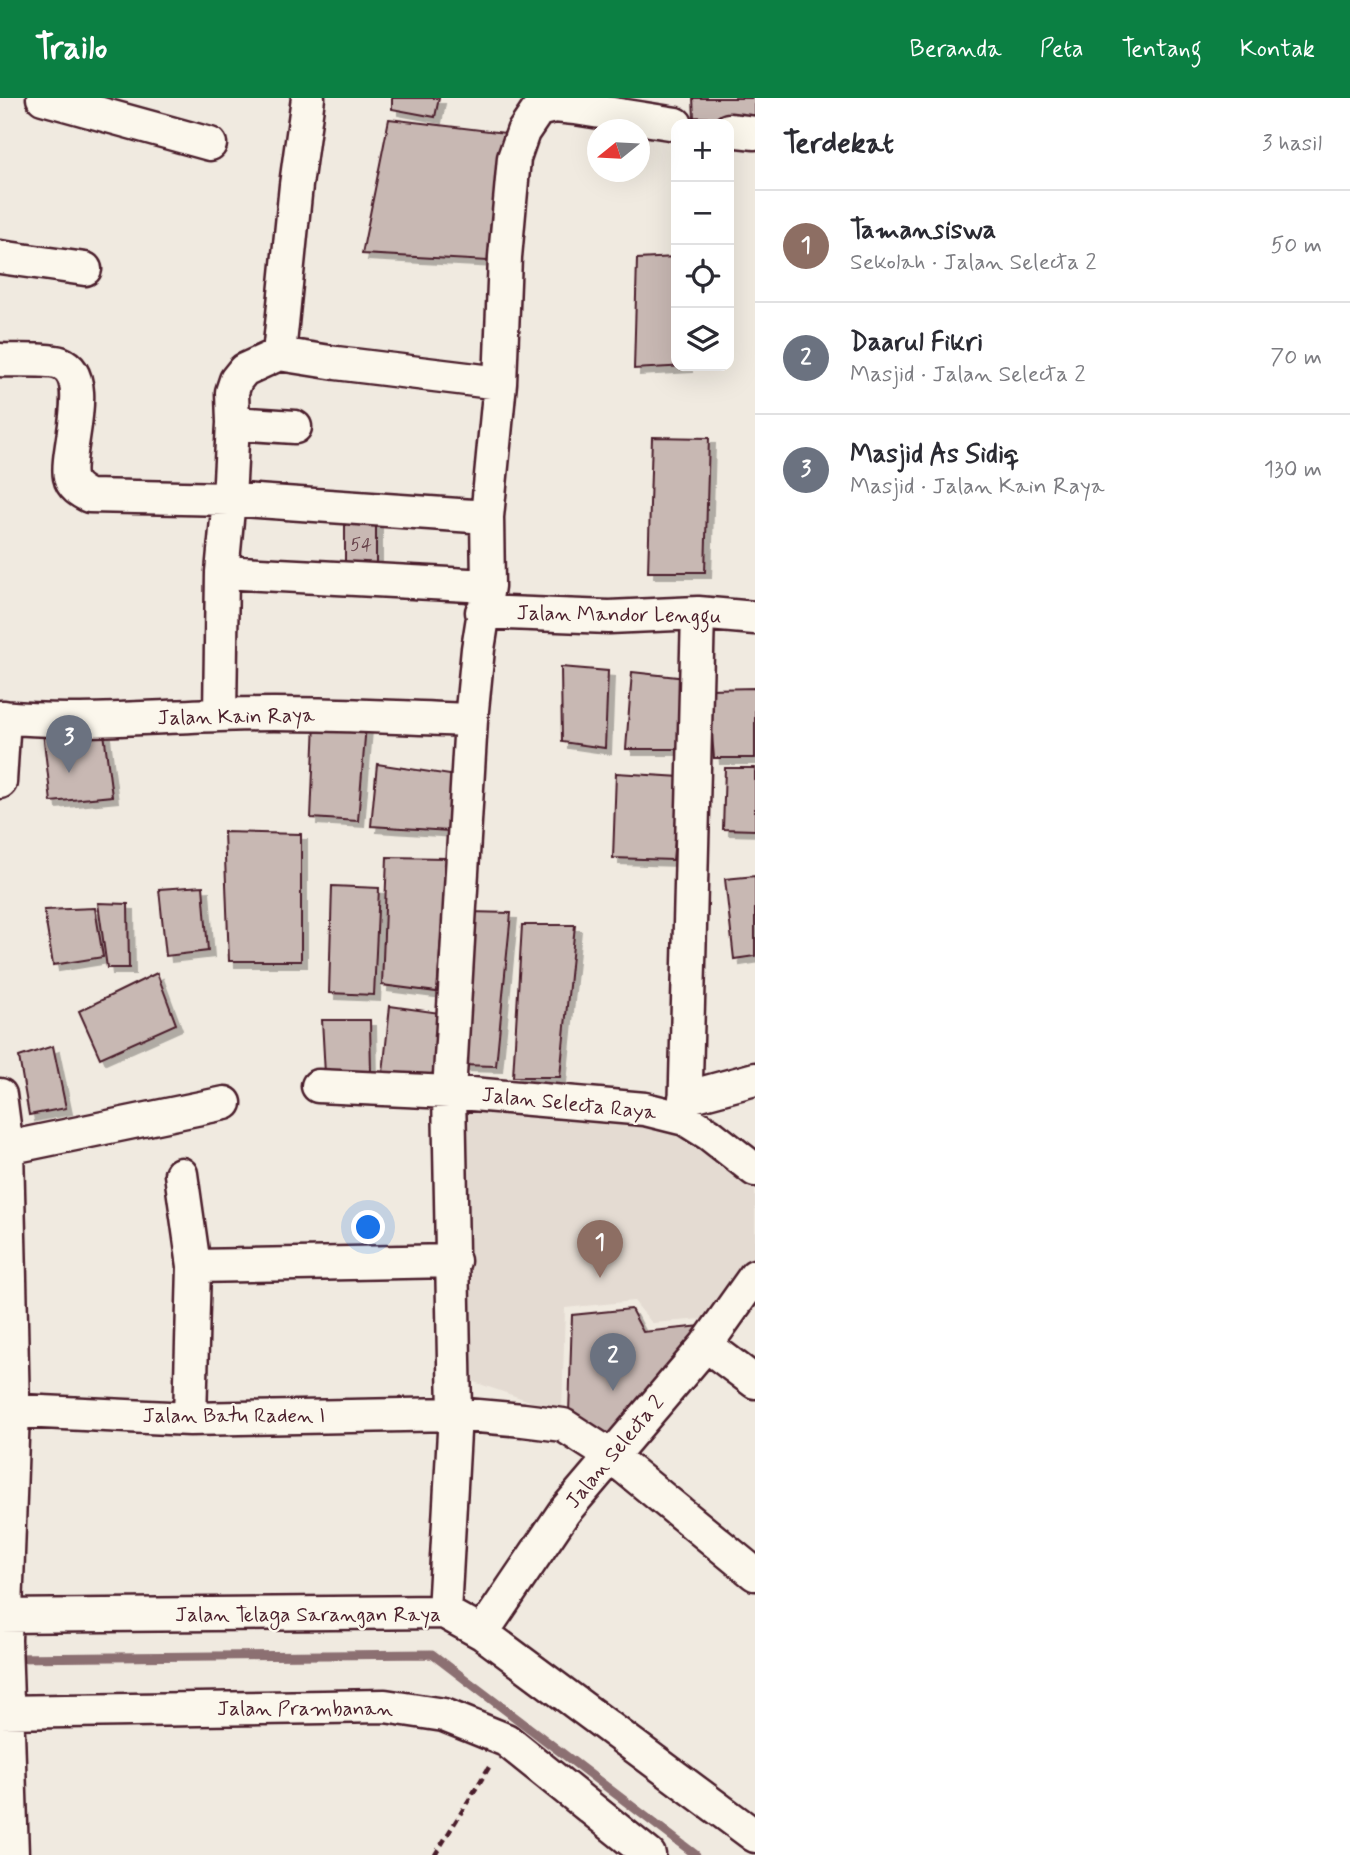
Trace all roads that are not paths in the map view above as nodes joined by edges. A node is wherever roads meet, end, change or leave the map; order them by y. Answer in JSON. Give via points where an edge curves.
{"nodes":[{"id":1,"x":43,"y":98,"type":"edge"},
{"id":2,"x":308,"y":98,"type":"edge"},
{"id":3,"x":671,"y":123,"type":"edge"},
{"id":4,"x":734,"y":131,"type":"edge"},
{"id":5,"x":755,"y":133,"type":"edge"},
{"id":6,"x":210,"y":144,"type":"dead end"},
{"id":7,"x":0,"y":257,"type":"edge"},
{"id":8,"x":85,"y":269,"type":"dead end"},
{"id":9,"x":279,"y":354,"type":"junction"},
{"id":10,"x":0,"y":360,"type":"edge"},
{"id":11,"x":500,"y":383,"type":"junction"},
{"id":12,"x":233,"y":423,"type":"junction"},
{"id":13,"x":295,"y":427,"type":"dead end"},
{"id":14,"x":229,"y":499,"type":"junction"},
{"id":15,"x":487,"y":517,"type":"junction"},
{"id":16,"x":222,"y":572,"type":"junction"},
{"id":17,"x":485,"y":599,"type":"junction"},
{"id":18,"x":698,"y":613,"type":"junction"},
{"id":19,"x":755,"y":618,"type":"edge"},
{"id":20,"x":220,"y":715,"type":"junction"},
{"id":21,"x":2,"y":717,"type":"edge"},
{"id":22,"x":471,"y":720,"type":"junction"},
{"id":23,"x":0,"y":782,"type":"edge"},
{"id":24,"x":755,"y":1079,"type":"edge"},
{"id":25,"x":318,"y":1086,"type":"dead end"},
{"id":26,"x":449,"y":1092,"type":"junction"},
{"id":27,"x":0,"y":1096,"type":"edge"},
{"id":28,"x":225,"y":1103,"type":"dead end"},
{"id":29,"x":685,"y":1108,"type":"junction"},
{"id":30,"x":7,"y":1149,"type":"junction"},
{"id":31,"x":755,"y":1170,"type":"edge"},
{"id":32,"x":181,"y":1174,"type":"dead end"},
{"id":33,"x":454,"y":1261,"type":"junction"},
{"id":34,"x":194,"y":1266,"type":"junction"},
{"id":35,"x":755,"y":1276,"type":"edge"},
{"id":36,"x":706,"y":1345,"type":"junction"},
{"id":37,"x":755,"y":1382,"type":"edge"},
{"id":38,"x":6,"y":1410,"type":"edge"},
{"id":39,"x":455,"y":1415,"type":"junction"},
{"id":40,"x":190,"y":1419,"type":"junction"},
{"id":41,"x":611,"y":1456,"type":"junction"},
{"id":42,"x":755,"y":1574,"type":"edge"},
{"id":43,"x":444,"y":1612,"type":"junction"},
{"id":44,"x":4,"y":1624,"type":"edge"},
{"id":45,"x":482,"y":1633,"type":"junction"},
{"id":46,"x":4,"y":1703,"type":"edge"},
{"id":47,"x":755,"y":1836,"type":"edge"},
{"id":48,"x":12,"y":1855,"type":"edge"},
{"id":49,"x":649,"y":1855,"type":"edge"}],
"edges":[{"from":1,"to":6,"type":"street"},
{"from":2,"to":9,"type":"street"},
{"from":3,"to":11,"type":"street","via":[[555,106],[538,110],[530,119],[514,158]]},
{"from":4,"to":5,"type":"street"},
{"from":7,"to":8,"type":"street"},
{"from":9,"to":11,"type":"street"},
{"from":9,"to":12,"type":"street","via":[[250,366],[236,380]]},
{"from":10,"to":14,"type":"street","via":[[60,363],[69,369],[76,381],[70,478],[77,490],[89,496]]},
{"from":11,"to":15,"type":"street"},
{"from":12,"to":13,"type":"street"},
{"from":12,"to":14,"type":"street"},
{"from":14,"to":15,"type":"street"},
{"from":14,"to":16,"type":"street"},
{"from":15,"to":17,"type":"street"},
{"from":16,"to":17,"type":"street","name":"Jalan Mandor Lenggu"},
{"from":16,"to":20,"type":"street"},
{"from":17,"to":18,"type":"street","name":"Jalan Mandor Lenggu","via":[[609,617]]},
{"from":17,"to":22,"type":"street"},
{"from":18,"to":19,"type":"street","name":"Jalan Mandor Lenggu"},
{"from":18,"to":29,"type":"street"},
{"from":20,"to":21,"type":"street","name":"Jalan Kain Raya","via":[[113,721]]},
{"from":20,"to":22,"type":"street","name":"Jalan Kain Raya"},
{"from":21,"to":23,"type":"street"},
{"from":22,"to":26,"type":"street"},
{"from":24,"to":29,"type":"street"},
{"from":25,"to":26,"type":"street","name":"Jalan Selecta Raya"},
{"from":26,"to":29,"type":"street","name":"Jalan Selecta Raya","via":[[645,1109]]},
{"from":26,"to":33,"type":"street"},
{"from":27,"to":30,"type":"street"},
{"from":28,"to":30,"type":"street"},
{"from":29,"to":31,"type":"street","name":"Jalan Selecta Raya","via":[[709,1134]]},
{"from":30,"to":38,"type":"street"},
{"from":32,"to":34,"type":"street"},
{"from":33,"to":34,"type":"street"},
{"from":33,"to":39,"type":"street"},
{"from":34,"to":40,"type":"street"},
{"from":35,"to":36,"type":"street","name":"Jalan Selecta 2"},
{"from":36,"to":37,"type":"street"},
{"from":36,"to":41,"type":"street","name":"Jalan Selecta 2"},
{"from":38,"to":40,"type":"street","name":"Jalan Batu Raden I"},
{"from":38,"to":44,"type":"street"},
{"from":39,"to":40,"type":"street","name":"Jalan Batu Raden I"},
{"from":39,"to":41,"type":"street","name":"Jalan Batu Raden I","via":[[563,1426]]},
{"from":39,"to":43,"type":"street"},
{"from":41,"to":42,"type":"street","name":"Jalan Batu Raden I"},
{"from":41,"to":45,"type":"street","name":"Jalan Selecta 2","via":[[564,1512]]},
{"from":43,"to":44,"type":"street","name":"Jalan Telaga Sarangan Raya"},
{"from":43,"to":45,"type":"street","name":"Jalan Telaga Sarangan Raya"},
{"from":44,"to":46,"type":"street"},
{"from":45,"to":47,"type":"street","name":"Jalan Telaga Sarangan Raya"},
{"from":46,"to":48,"type":"street"},
{"from":46,"to":49,"type":"street","name":"Jalan Prambanan","via":[[385,1706],[444,1716],[506,1740]]}]}
